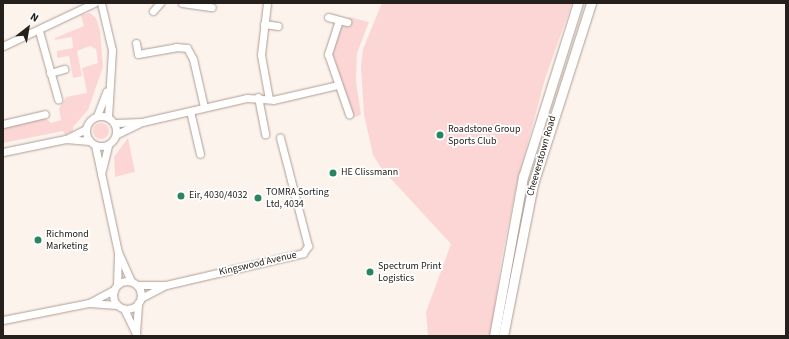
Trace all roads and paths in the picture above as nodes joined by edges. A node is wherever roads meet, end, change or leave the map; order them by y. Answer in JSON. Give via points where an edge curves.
{"nodes":[{"id":1,"x":94,"y":3,"type":"edge"},
{"id":2,"x":101,"y":3,"type":"edge"},
{"id":3,"x":160,"y":3,"type":"edge"},
{"id":4,"x":182,"y":3,"type":"edge"},
{"id":5,"x":268,"y":3,"type":"edge"},
{"id":6,"x":578,"y":3,"type":"edge"},
{"id":7,"x":591,"y":3,"type":"edge"},
{"id":8,"x":212,"y":7,"type":"dead end"},
{"id":9,"x":153,"y":11,"type":"dead end"},
{"id":10,"x":328,"y":17,"type":"dead end"},
{"id":11,"x":339,"y":20,"type":"junction"},
{"id":12,"x":347,"y":22,"type":"dead end"},
{"id":13,"x":264,"y":24,"type":"junction"},
{"id":14,"x":278,"y":26,"type":"dead end"},
{"id":15,"x":39,"y":31,"type":"junction"},
{"id":16,"x":136,"y":43,"type":"dead end"},
{"id":17,"x":3,"y":46,"type":"edge"},
{"id":18,"x":64,"y":69,"type":"dead end"},
{"id":19,"x":50,"y":73,"type":"junction"},
{"id":20,"x":338,"y":85,"type":"junction"},
{"id":21,"x":108,"y":86,"type":"junction"},
{"id":22,"x":258,"y":98,"type":"junction"},
{"id":23,"x":58,"y":99,"type":"dead end"},
{"id":24,"x":269,"y":99,"type":"junction"},
{"id":25,"x":204,"y":107,"type":"junction"},
{"id":26,"x":190,"y":110,"type":"junction"},
{"id":27,"x":45,"y":114,"type":"dead end"},
{"id":28,"x":349,"y":114,"type":"dead end"},
{"id":29,"x":97,"y":116,"type":"junction"},
{"id":30,"x":108,"y":117,"type":"junction"},
{"id":31,"x":142,"y":122,"type":"junction"},
{"id":32,"x":114,"y":123,"type":"junction"},
{"id":33,"x":3,"y":124,"type":"edge"},
{"id":34,"x":86,"y":129,"type":"junction"},
{"id":35,"x":117,"y":134,"type":"junction"},
{"id":36,"x":265,"y":134,"type":"dead end"},
{"id":37,"x":280,"y":138,"type":"dead end"},
{"id":38,"x":66,"y":139,"type":"junction"},
{"id":39,"x":92,"y":143,"type":"junction"},
{"id":40,"x":108,"y":145,"type":"junction"},
{"id":41,"x":3,"y":152,"type":"edge"},
{"id":42,"x":200,"y":154,"type":"dead end"},
{"id":43,"x":100,"y":177,"type":"junction"},
{"id":44,"x":118,"y":252,"type":"junction"},
{"id":45,"x":134,"y":283,"type":"junction"},
{"id":46,"x":166,"y":285,"type":"junction"},
{"id":47,"x":115,"y":287,"type":"junction"},
{"id":48,"x":140,"y":301,"type":"junction"},
{"id":49,"x":89,"y":303,"type":"junction"},
{"id":50,"x":117,"y":305,"type":"junction"},
{"id":51,"x":124,"y":309,"type":"junction"},
{"id":52,"x":3,"y":320,"type":"edge"},
{"id":53,"x":136,"y":335,"type":"edge"},
{"id":54,"x":494,"y":336,"type":"edge"},
{"id":55,"x":503,"y":336,"type":"edge"}],
"edges":[{"from":1,"to":15,"type":"street"},
{"from":2,"to":21,"type":"street","via":[[112,50]]},
{"from":3,"to":9,"type":"street"},
{"from":4,"to":8,"type":"street"},
{"from":5,"to":13,"type":"street"},
{"from":6,"to":54,"type":"main road","name":"Cheeverstown Road","via":[[523,177]]},
{"from":7,"to":55,"type":"main road","name":"Cheeverstown Road","via":[[533,184]]},
{"from":10,"to":11,"type":"street"},
{"from":11,"to":12,"type":"street"},
{"from":11,"to":20,"type":"street","via":[[328,54]]},
{"from":13,"to":14,"type":"street"},
{"from":13,"to":24,"type":"street","via":[[261,55]]},
{"from":15,"to":17,"type":"street"},
{"from":15,"to":19,"type":"street"},
{"from":16,"to":25,"type":"street","via":[[138,54],[176,47],[187,48],[193,59]]},
{"from":18,"to":19,"type":"street"},
{"from":19,"to":23,"type":"street"},
{"from":20,"to":24,"type":"street"},
{"from":20,"to":28,"type":"street"},
{"from":21,"to":29,"type":"street"},
{"from":21,"to":30,"type":"street"},
{"from":22,"to":24,"type":"street"},
{"from":22,"to":25,"type":"street"},
{"from":22,"to":36,"type":"street"},
{"from":25,"to":26,"type":"street"},
{"from":26,"to":31,"type":"street"},
{"from":26,"to":42,"type":"street"},
{"from":27,"to":33,"type":"street"},
{"from":29,"to":30,"type":"street"},
{"from":29,"to":34,"type":"street","via":[[90,121]]},
{"from":30,"to":32,"type":"street"},
{"from":31,"to":32,"type":"street"},
{"from":31,"to":35,"type":"street"},
{"from":32,"to":35,"type":"street"},
{"from":34,"to":38,"type":"street"},
{"from":34,"to":39,"type":"street"},
{"from":35,"to":40,"type":"street"},
{"from":37,"to":46,"type":"street","name":"Kingswood Avenue","via":[[308,246],[303,253]]},
{"from":38,"to":39,"type":"street"},
{"from":38,"to":41,"type":"street"},
{"from":39,"to":40,"type":"street"},
{"from":39,"to":43,"type":"street"},
{"from":40,"to":43,"type":"street"},
{"from":43,"to":44,"type":"street"},
{"from":44,"to":45,"type":"street"},
{"from":44,"to":47,"type":"street"},
{"from":45,"to":46,"type":"street","name":"Kingswood Avenue"},
{"from":45,"to":47,"type":"street","via":[[124,281]]},
{"from":45,"to":48,"type":"street"},
{"from":46,"to":48,"type":"street","name":"Kingswood Avenue"},
{"from":47,"to":49,"type":"street"},
{"from":47,"to":50,"type":"street","via":[[113,300]]},
{"from":48,"to":51,"type":"street","via":[[131,308]]},
{"from":48,"to":53,"type":"street"},
{"from":49,"to":50,"type":"street"},
{"from":49,"to":52,"type":"street"},
{"from":50,"to":51,"type":"street"},
{"from":51,"to":53,"type":"street"}]}
